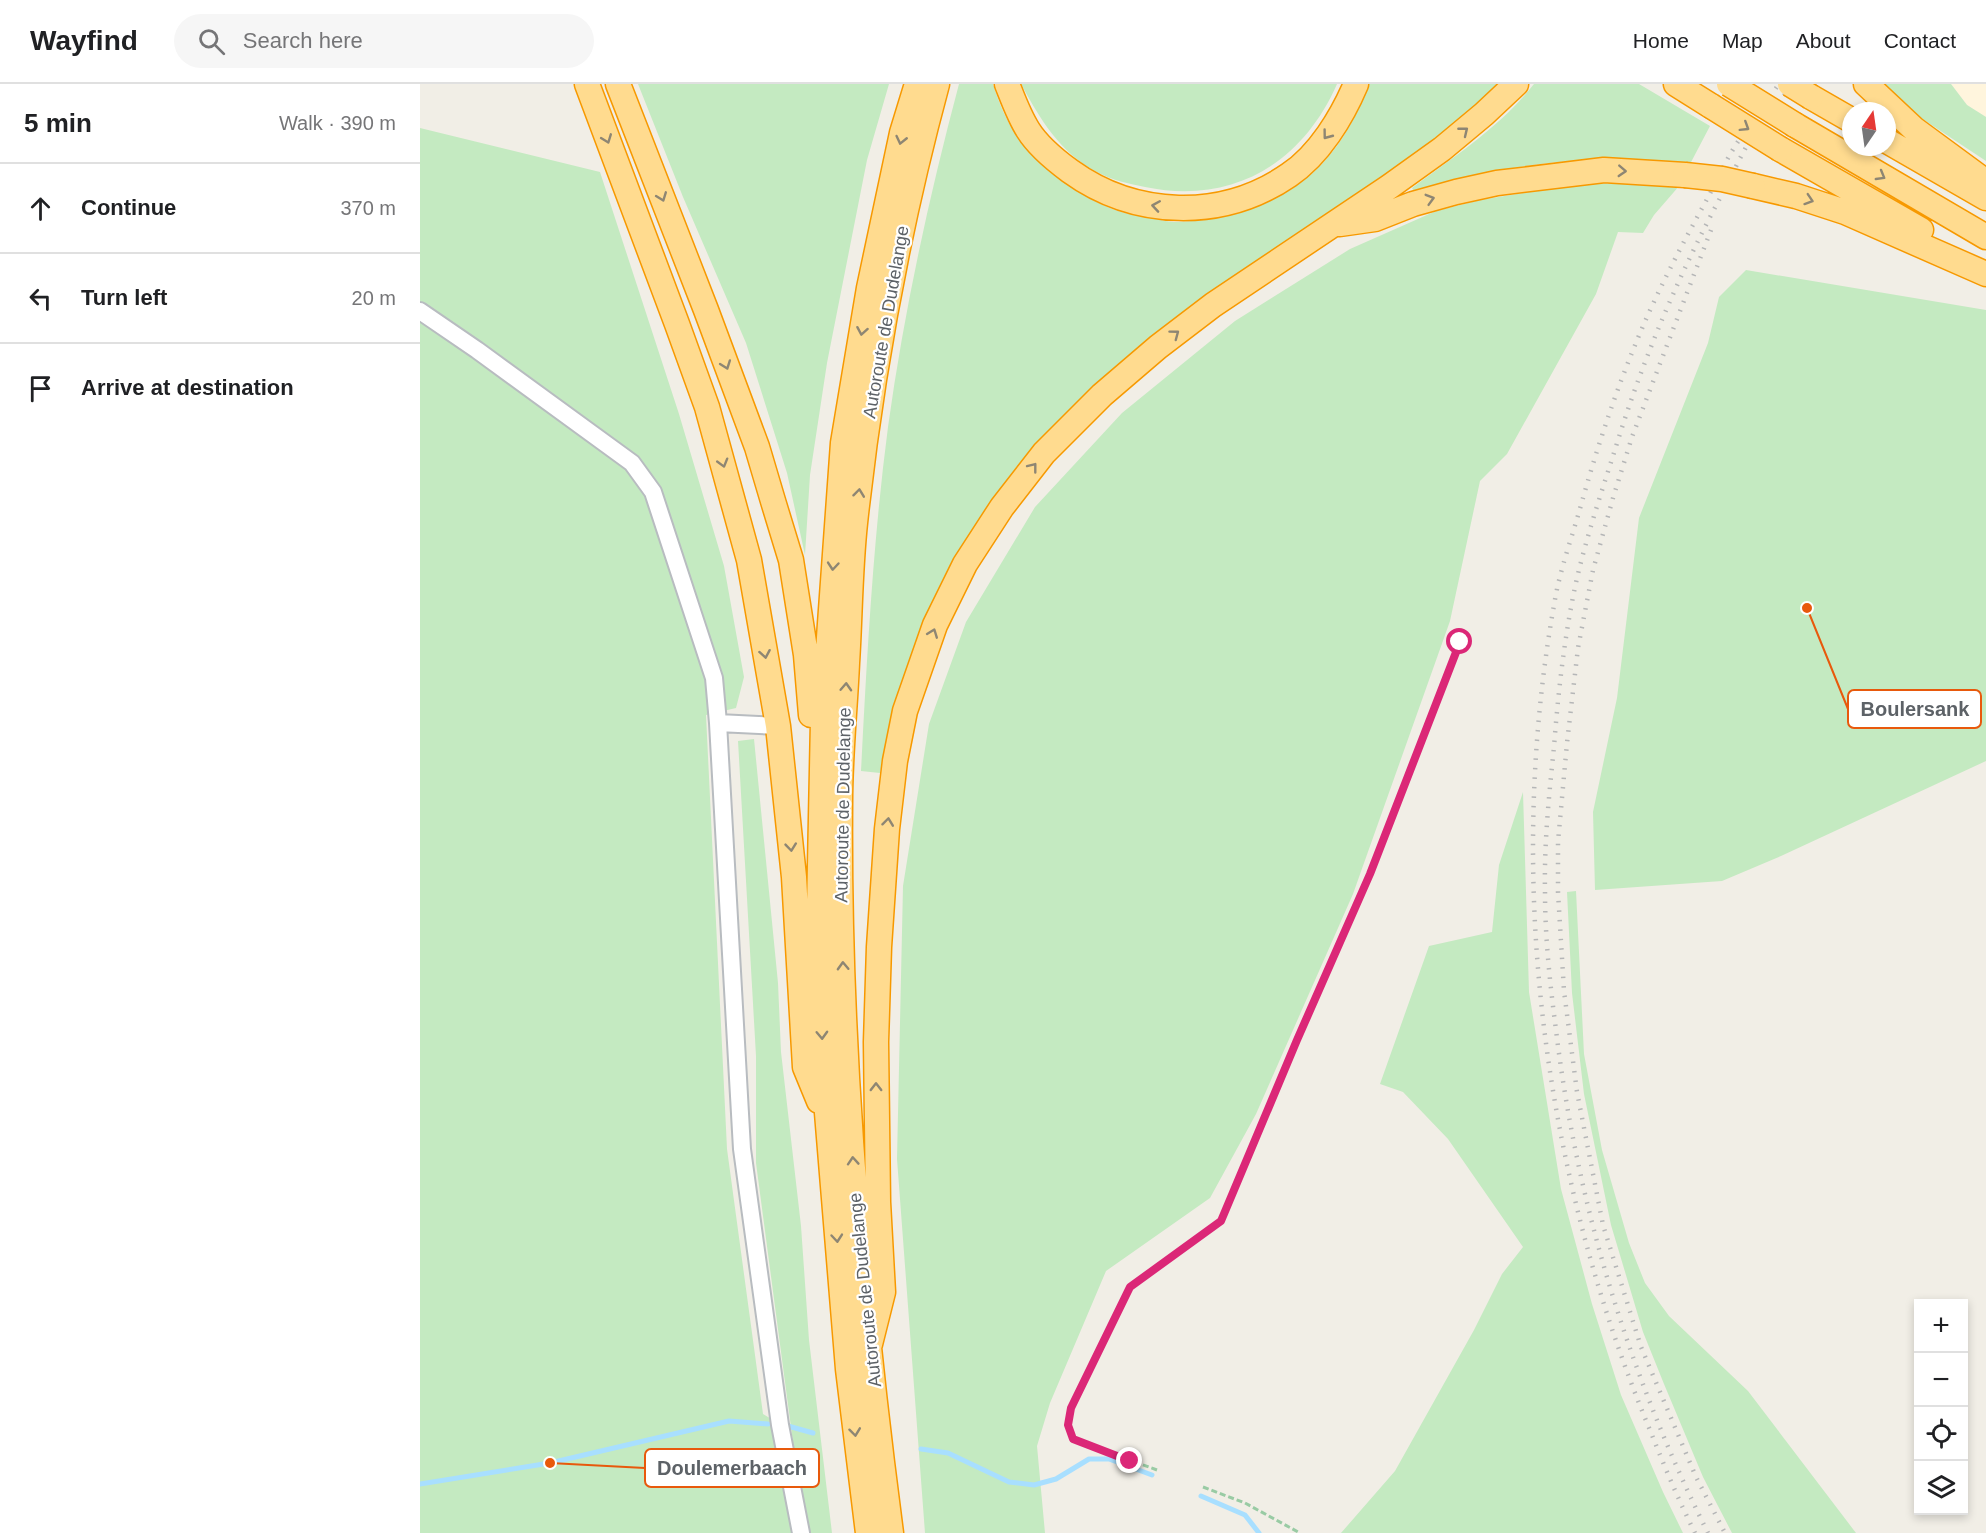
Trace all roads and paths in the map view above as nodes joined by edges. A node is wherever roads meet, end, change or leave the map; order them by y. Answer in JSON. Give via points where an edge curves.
{"nodes":[{"id":1,"x":587,"y":84,"type":"edge"},
{"id":2,"x":618,"y":84,"type":"edge"},
{"id":3,"x":917,"y":84,"type":"edge"},
{"id":4,"x":937,"y":84,"type":"edge"},
{"id":5,"x":1007,"y":84,"type":"edge"},
{"id":6,"x":1356,"y":84,"type":"edge"},
{"id":7,"x":1516,"y":84,"type":"edge"},
{"id":8,"x":1676,"y":84,"type":"edge"},
{"id":9,"x":1729,"y":84,"type":"edge"},
{"id":10,"x":1790,"y":84,"type":"edge"},
{"id":11,"x":1866,"y":84,"type":"edge"},
{"id":12,"x":1842,"y":115,"type":"edge"},
{"id":13,"x":1896,"y":146,"type":"edge"},
{"id":14,"x":1986,"y":182,"type":"edge"},
{"id":15,"x":1986,"y":198,"type":"edge"},
{"id":16,"x":1331,"y":226,"type":"junction"},
{"id":17,"x":1986,"y":237,"type":"edge"},
{"id":18,"x":1986,"y":268,"type":"edge"},
{"id":19,"x":1986,"y":274,"type":"edge"},
{"id":20,"x":420,"y":311,"type":"edge"},
{"id":21,"x":1460,"y":642,"type":"dead end"},
{"id":22,"x":718,"y":723,"type":"junction"},
{"id":23,"x":778,"y":726,"type":"junction"},
{"id":24,"x":819,"y":914,"type":"junction"},
{"id":25,"x":826,"y":1117,"type":"junction"},
{"id":26,"x":870,"y":1344,"type":"junction"},
{"id":27,"x":1157,"y":1470,"type":"dead end"},
{"id":28,"x":1203,"y":1487,"type":"dead end"},
{"id":29,"x":801,"y":1533,"type":"edge"},
{"id":30,"x":868,"y":1533,"type":"edge"},
{"id":31,"x":891,"y":1533,"type":"edge"},
{"id":32,"x":1300,"y":1533,"type":"edge"}],
"edges":[{"from":1,"to":23,"type":"highway","one_way":true,"via":[[706,407],[749,560]]},
{"from":2,"to":24,"type":"highway","one_way":true,"via":[[757,447],[791,560],[806,655]]},
{"from":3,"to":24,"type":"highway","name":"Autoroute de Dudelange","one_way":true,"via":[[902,133],[869,288],[843,443],[823,721]]},
{"from":26,"to":4,"type":"highway","name":"Autoroute de Dudelange","one_way":true,"via":[[861,1273],[846,1058],[840,798],[855,527],[866,435],[885,311]]},
{"from":6,"to":5,"type":"highway","one_way":true,"via":[[1331,130],[1289,175],[1222,205],[1175,209],[1128,202],[1087,184],[1054,160],[1028,131]]},
{"from":16,"to":7,"type":"highway","one_way":true,"via":[[1442,149]]},
{"from":8,"to":18,"type":"highway","one_way":true,"bridge":true},
{"from":9,"to":17,"type":"highway","one_way":true,"bridge":true},
{"from":10,"to":12,"type":"highway","bridge":true},
{"from":11,"to":14,"type":"highway","via":[[1914,129]]},
{"from":13,"to":15,"type":"highway"},
{"from":16,"to":19,"type":"highway","one_way":true,"bridge":true,"via":[[1375,219],[1413,204],[1497,183],[1604,171],[1685,175],[1753,186],[1845,212]]},
{"from":26,"to":16,"type":"highway","one_way":true,"via":[[883,1293],[876,1042],[886,829],[905,711],[935,625],[965,564],[1044,453],[1158,347],[1213,304]]},
{"from":20,"to":22,"type":"street","via":[[632,463],[653,492],[714,678]]},
{"from":21,"to":27,"type":"path","via":[[1370,874],[1221,1221],[1130,1287],[1071,1408],[1068,1425],[1073,1439]]},
{"from":22,"to":23,"type":"street"},
{"from":22,"to":29,"type":"street","via":[[742,1149],[780,1425]]},
{"from":23,"to":25,"type":"highway","one_way":true,"via":[[794,877],[805,1067]]},
{"from":24,"to":25,"type":"highway","name":"Autoroute de Dudelange","one_way":true},
{"from":25,"to":30,"type":"highway","name":"Autoroute de Dudelange","one_way":true,"via":[[848,1369]]},
{"from":26,"to":31,"type":"highway","name":"Autoroute de Dudelange"},
{"from":28,"to":32,"type":"path","via":[[1245,1503]]}]}
